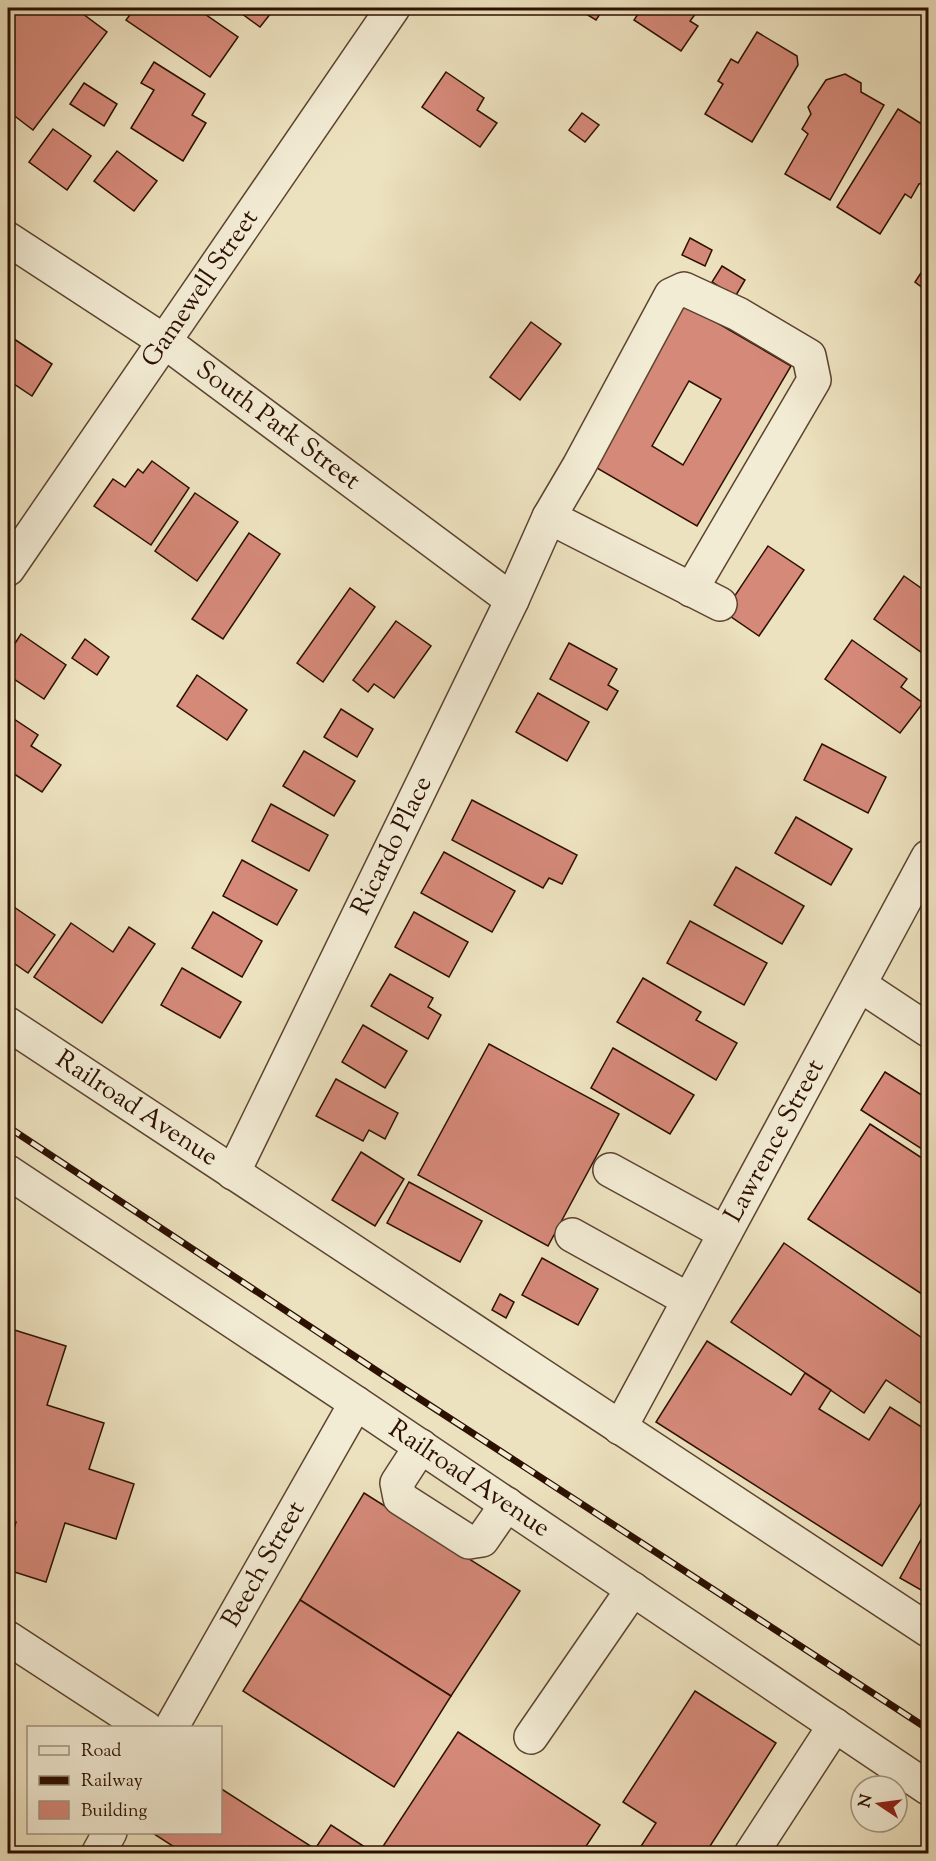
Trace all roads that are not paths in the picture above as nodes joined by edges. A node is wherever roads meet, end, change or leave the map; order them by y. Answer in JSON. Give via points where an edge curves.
{"nodes":[{"id":1,"x":393,"y":8,"type":"edge"},
{"id":2,"x":8,"y":239,"type":"edge"},
{"id":3,"x":164,"y":341,"type":"junction"},
{"id":4,"x":549,"y":517,"type":"junction"},
{"id":5,"x":8,"y":569,"type":"edge"},
{"id":6,"x":691,"y":590,"type":"junction"},
{"id":7,"x":512,"y":600,"type":"junction"},
{"id":8,"x":720,"y":604,"type":"dead end"},
{"id":9,"x":928,"y":857,"type":"edge"},
{"id":10,"x":860,"y":985,"type":"junction"},
{"id":11,"x":8,"y":1024,"type":"edge"},
{"id":12,"x":928,"y":1030,"type":"edge"},
{"id":13,"x":610,"y":1170,"type":"dead end"},
{"id":14,"x":8,"y":1172,"type":"edge"},
{"id":15,"x":233,"y":1173,"type":"junction"},
{"id":16,"x":725,"y":1233,"type":"junction"},
{"id":17,"x":572,"y":1235,"type":"dead end"},
{"id":18,"x":689,"y":1300,"type":"junction"},
{"id":19,"x":356,"y":1403,"type":"junction"},
{"id":20,"x":620,"y":1428,"type":"junction"},
{"id":21,"x":421,"y":1446,"type":"junction"},
{"id":22,"x":507,"y":1504,"type":"junction"},
{"id":23,"x":633,"y":1589,"type":"junction"},
{"id":24,"x":928,"y":1630,"type":"edge"},
{"id":25,"x":8,"y":1638,"type":"edge"},
{"id":26,"x":835,"y":1725,"type":"junction"},
{"id":27,"x":143,"y":1726,"type":"edge"},
{"id":28,"x":172,"y":1726,"type":"edge"},
{"id":29,"x":531,"y":1737,"type":"dead end"},
{"id":30,"x":928,"y":1788,"type":"edge"},
{"id":31,"x":109,"y":1834,"type":"edge"},
{"id":32,"x":98,"y":1854,"type":"edge"},
{"id":33,"x":751,"y":1854,"type":"edge"}],
"edges":[{"from":1,"to":3,"type":"street","name":"Gamewell Street"},
{"from":2,"to":3,"type":"street","name":"South Park Street"},
{"from":3,"to":5,"type":"street","name":"Gamewell Street"},
{"from":3,"to":7,"type":"street","name":"South Park Street"},
{"from":4,"to":6,"type":"street"},
{"from":4,"to":6,"type":"street","name":"Ricardo Place","via":[[670,295],[684,289],[738,314],[809,356],[814,380]]},
{"from":4,"to":7,"type":"street","name":"Ricardo Place"},
{"from":6,"to":8,"type":"street"},
{"from":7,"to":15,"type":"street","name":"Ricardo Place"},
{"from":9,"to":10,"type":"street","name":"Lawrence Street"},
{"from":10,"to":12,"type":"street"},
{"from":10,"to":16,"type":"street","name":"Lawrence Street"},
{"from":11,"to":15,"type":"street","name":"Railroad Avenue"},
{"from":13,"to":16,"type":"street"},
{"from":14,"to":19,"type":"street","name":"Railroad Avenue"},
{"from":15,"to":20,"type":"street","name":"Railroad Avenue"},
{"from":16,"to":18,"type":"street","name":"Lawrence Street"},
{"from":17,"to":18,"type":"street"},
{"from":18,"to":20,"type":"street","name":"Lawrence Street"},
{"from":19,"to":21,"type":"street","name":"Railroad Avenue"},
{"from":19,"to":28,"type":"street","name":"Beech Street"},
{"from":20,"to":24,"type":"street","name":"Railroad Avenue"},
{"from":21,"to":22,"type":"street","name":"Railroad Avenue"},
{"from":21,"to":22,"type":"street","via":[[397,1483],[400,1498],[469,1542],[482,1540]]},
{"from":22,"to":23,"type":"street","name":"Railroad Avenue"},
{"from":23,"to":26,"type":"street","name":"Railroad Avenue"},
{"from":23,"to":29,"type":"street"},
{"from":25,"to":27,"type":"street"},
{"from":26,"to":30,"type":"street","name":"Railroad Avenue"},
{"from":26,"to":33,"type":"street"},
{"from":31,"to":32,"type":"street"}]}
